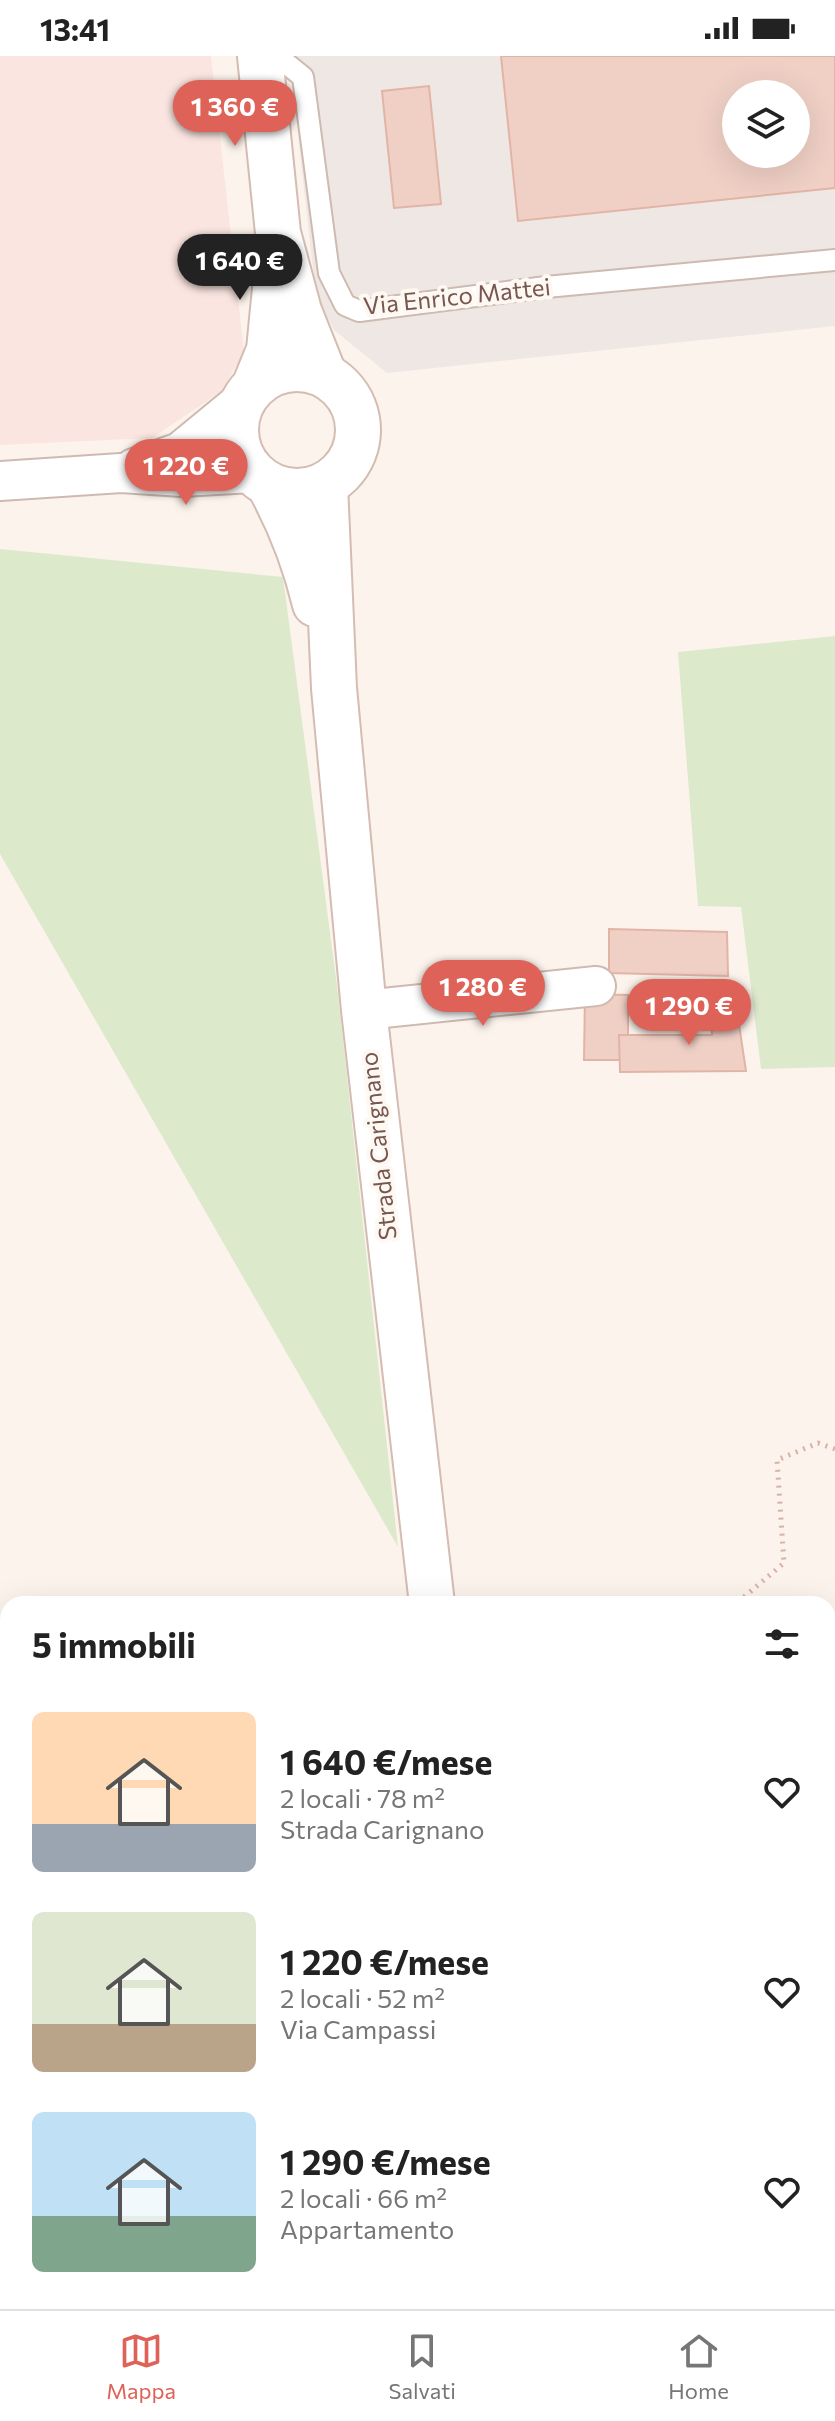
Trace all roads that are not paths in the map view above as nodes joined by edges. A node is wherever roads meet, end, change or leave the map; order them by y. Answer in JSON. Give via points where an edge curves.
{"nodes":[{"id":1,"x":260,"y":56,"type":"edge"},
{"id":2,"x":277,"y":56,"type":"edge"},
{"id":3,"x":278,"y":233,"type":"junction"},
{"id":4,"x":835,"y":260,"type":"edge"},
{"id":5,"x":324,"y":374,"type":"junction"},
{"id":6,"x":249,"y":391,"type":"junction"},
{"id":7,"x":121,"y":473,"type":"junction"},
{"id":8,"x":260,"y":479,"type":"junction"},
{"id":9,"x":0,"y":481,"type":"edge"},
{"id":10,"x":325,"y":485,"type":"junction"},
{"id":11,"x":334,"y":688,"type":"junction"},
{"id":12,"x":596,"y":986,"type":"dead end"},
{"id":13,"x":364,"y":1010,"type":"junction"},
{"id":14,"x":431,"y":1596,"type":"edge"}],
"edges":[{"from":1,"to":3,"type":"street"},
{"from":2,"to":4,"type":"lane","name":"Via Enrico Mattei","via":[[303,77],[329,273],[345,305],[359,311]]},
{"from":3,"to":5,"type":"street","via":[[299,311]]},
{"from":3,"to":6,"type":"street","via":[[269,350]]},
{"from":5,"to":6,"type":"street","via":[[295,368],[278,371]]},
{"from":5,"to":10,"type":"street","via":[[355,406],[360,433],[349,464]]},
{"from":6,"to":7,"type":"street","via":[[180,452]]},
{"from":6,"to":8,"type":"street","via":[[235,423],[239,450]]},
{"from":7,"to":8,"type":"street"},
{"from":7,"to":9,"type":"street"},
{"from":8,"to":10,"type":"street","via":[[301,492]]},
{"from":8,"to":11,"type":"street","name":"Strada Carignano","via":[[286,516],[308,575]]},
{"from":10,"to":11,"type":"street","name":"Strada Carignano"},
{"from":11,"to":13,"type":"street","name":"Strada Carignano"},
{"from":12,"to":13,"type":"street"},
{"from":13,"to":14,"type":"street","name":"Strada Carignano"}]}
